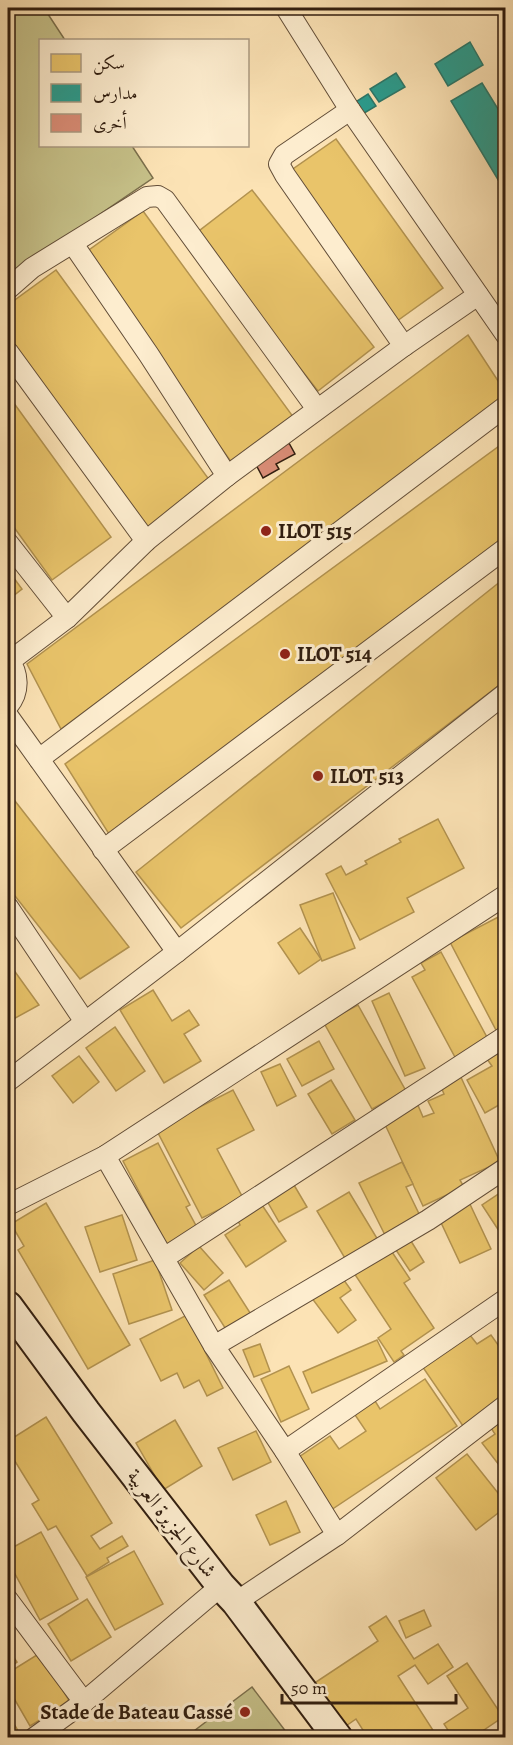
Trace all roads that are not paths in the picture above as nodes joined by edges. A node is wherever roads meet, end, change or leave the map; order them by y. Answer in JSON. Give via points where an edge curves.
{"nodes":[{"id":1,"x":286,"y":8,"type":"edge"},
{"id":2,"x":350,"y":110,"type":"junction"},
{"id":3,"x":73,"y":244,"type":"junction"},
{"id":4,"x":8,"y":289,"type":"edge"},
{"id":5,"x":478,"y":295,"type":"junction"},
{"id":6,"x":506,"y":335,"type":"edge"},
{"id":7,"x":404,"y":346,"type":"junction"},
{"id":8,"x":8,"y":352,"type":"edge"},
{"id":9,"x":506,"y":406,"type":"edge"},
{"id":10,"x":317,"y":409,"type":"junction"},
{"id":11,"x":227,"y":476,"type":"junction"},
{"id":12,"x":146,"y":541,"type":"junction"},
{"id":13,"x":8,"y":543,"type":"edge"},
{"id":14,"x":506,"y":548,"type":"edge"},
{"id":15,"x":67,"y":618,"type":"junction"},
{"id":16,"x":9,"y":660,"type":"edge"},
{"id":17,"x":506,"y":693,"type":"edge"},
{"id":18,"x":8,"y":706,"type":"edge"},
{"id":19,"x":8,"y":716,"type":"edge"},
{"id":20,"x":39,"y":759,"type":"junction"},
{"id":21,"x":103,"y":850,"type":"junction"},
{"id":22,"x":506,"y":895,"type":"edge"},
{"id":23,"x":8,"y":908,"type":"edge"},
{"id":24,"x":177,"y":952,"type":"junction"},
{"id":25,"x":85,"y":1022,"type":"junction"},
{"id":26,"x":506,"y":1036,"type":"edge"},
{"id":27,"x":8,"y":1081,"type":"edge"},
{"id":28,"x":105,"y":1156,"type":"junction"},
{"id":29,"x":506,"y":1168,"type":"edge"},
{"id":30,"x":8,"y":1205,"type":"edge"},
{"id":31,"x":164,"y":1258,"type":"junction"},
{"id":32,"x":506,"y":1299,"type":"edge"},
{"id":33,"x":8,"y":1306,"type":"edge"},
{"id":34,"x":214,"y":1346,"type":"junction"},
{"id":35,"x":506,"y":1405,"type":"edge"},
{"id":36,"x":285,"y":1451,"type":"junction"},
{"id":37,"x":337,"y":1535,"type":"junction"},
{"id":38,"x":228,"y":1594,"type":"junction"},
{"id":39,"x":11,"y":1612,"type":"edge"},
{"id":40,"x":84,"y":1702,"type":"junction"},
{"id":41,"x":34,"y":1737,"type":"edge"},
{"id":42,"x":338,"y":1737,"type":"edge"}],
"edges":[{"from":1,"to":2,"type":"street"},
{"from":2,"to":5,"type":"street"},
{"from":2,"to":7,"type":"street","via":[[284,155],[279,164]]},
{"from":3,"to":4,"type":"street","via":[[32,268]]},
{"from":3,"to":10,"type":"street","via":[[147,197],[165,200]]},
{"from":3,"to":11,"type":"street"},
{"from":5,"to":6,"type":"street"},
{"from":5,"to":7,"type":"street"},
{"from":7,"to":10,"type":"street"},
{"from":8,"to":12,"type":"street"},
{"from":9,"to":20,"type":"street"},
{"from":10,"to":11,"type":"street"},
{"from":11,"to":12,"type":"street"},
{"from":12,"to":15,"type":"street"},
{"from":13,"to":15,"type":"street"},
{"from":14,"to":21,"type":"street"},
{"from":15,"to":16,"type":"street"},
{"from":16,"to":18,"type":"street","via":[[17,682]]},
{"from":17,"to":24,"type":"street"},
{"from":19,"to":20,"type":"street"},
{"from":20,"to":21,"type":"street"},
{"from":21,"to":24,"type":"street"},
{"from":22,"to":28,"type":"street"},
{"from":23,"to":25,"type":"street"},
{"from":24,"to":25,"type":"street"},
{"from":25,"to":27,"type":"street"},
{"from":26,"to":31,"type":"street"},
{"from":28,"to":30,"type":"street"},
{"from":28,"to":31,"type":"street"},
{"from":29,"to":34,"type":"street","via":[[428,1220]]},
{"from":31,"to":34,"type":"street"},
{"from":32,"to":36,"type":"street"},
{"from":33,"to":38,"type":"street","name":"شارع الجزيرة العربية"},
{"from":34,"to":36,"type":"street"},
{"from":35,"to":37,"type":"street"},
{"from":36,"to":37,"type":"street"},
{"from":37,"to":38,"type":"street"},
{"from":38,"to":40,"type":"street"},
{"from":38,"to":42,"type":"street","name":"شارع الجزيرة العربية"},
{"from":39,"to":40,"type":"street"},
{"from":40,"to":41,"type":"street"}]}
